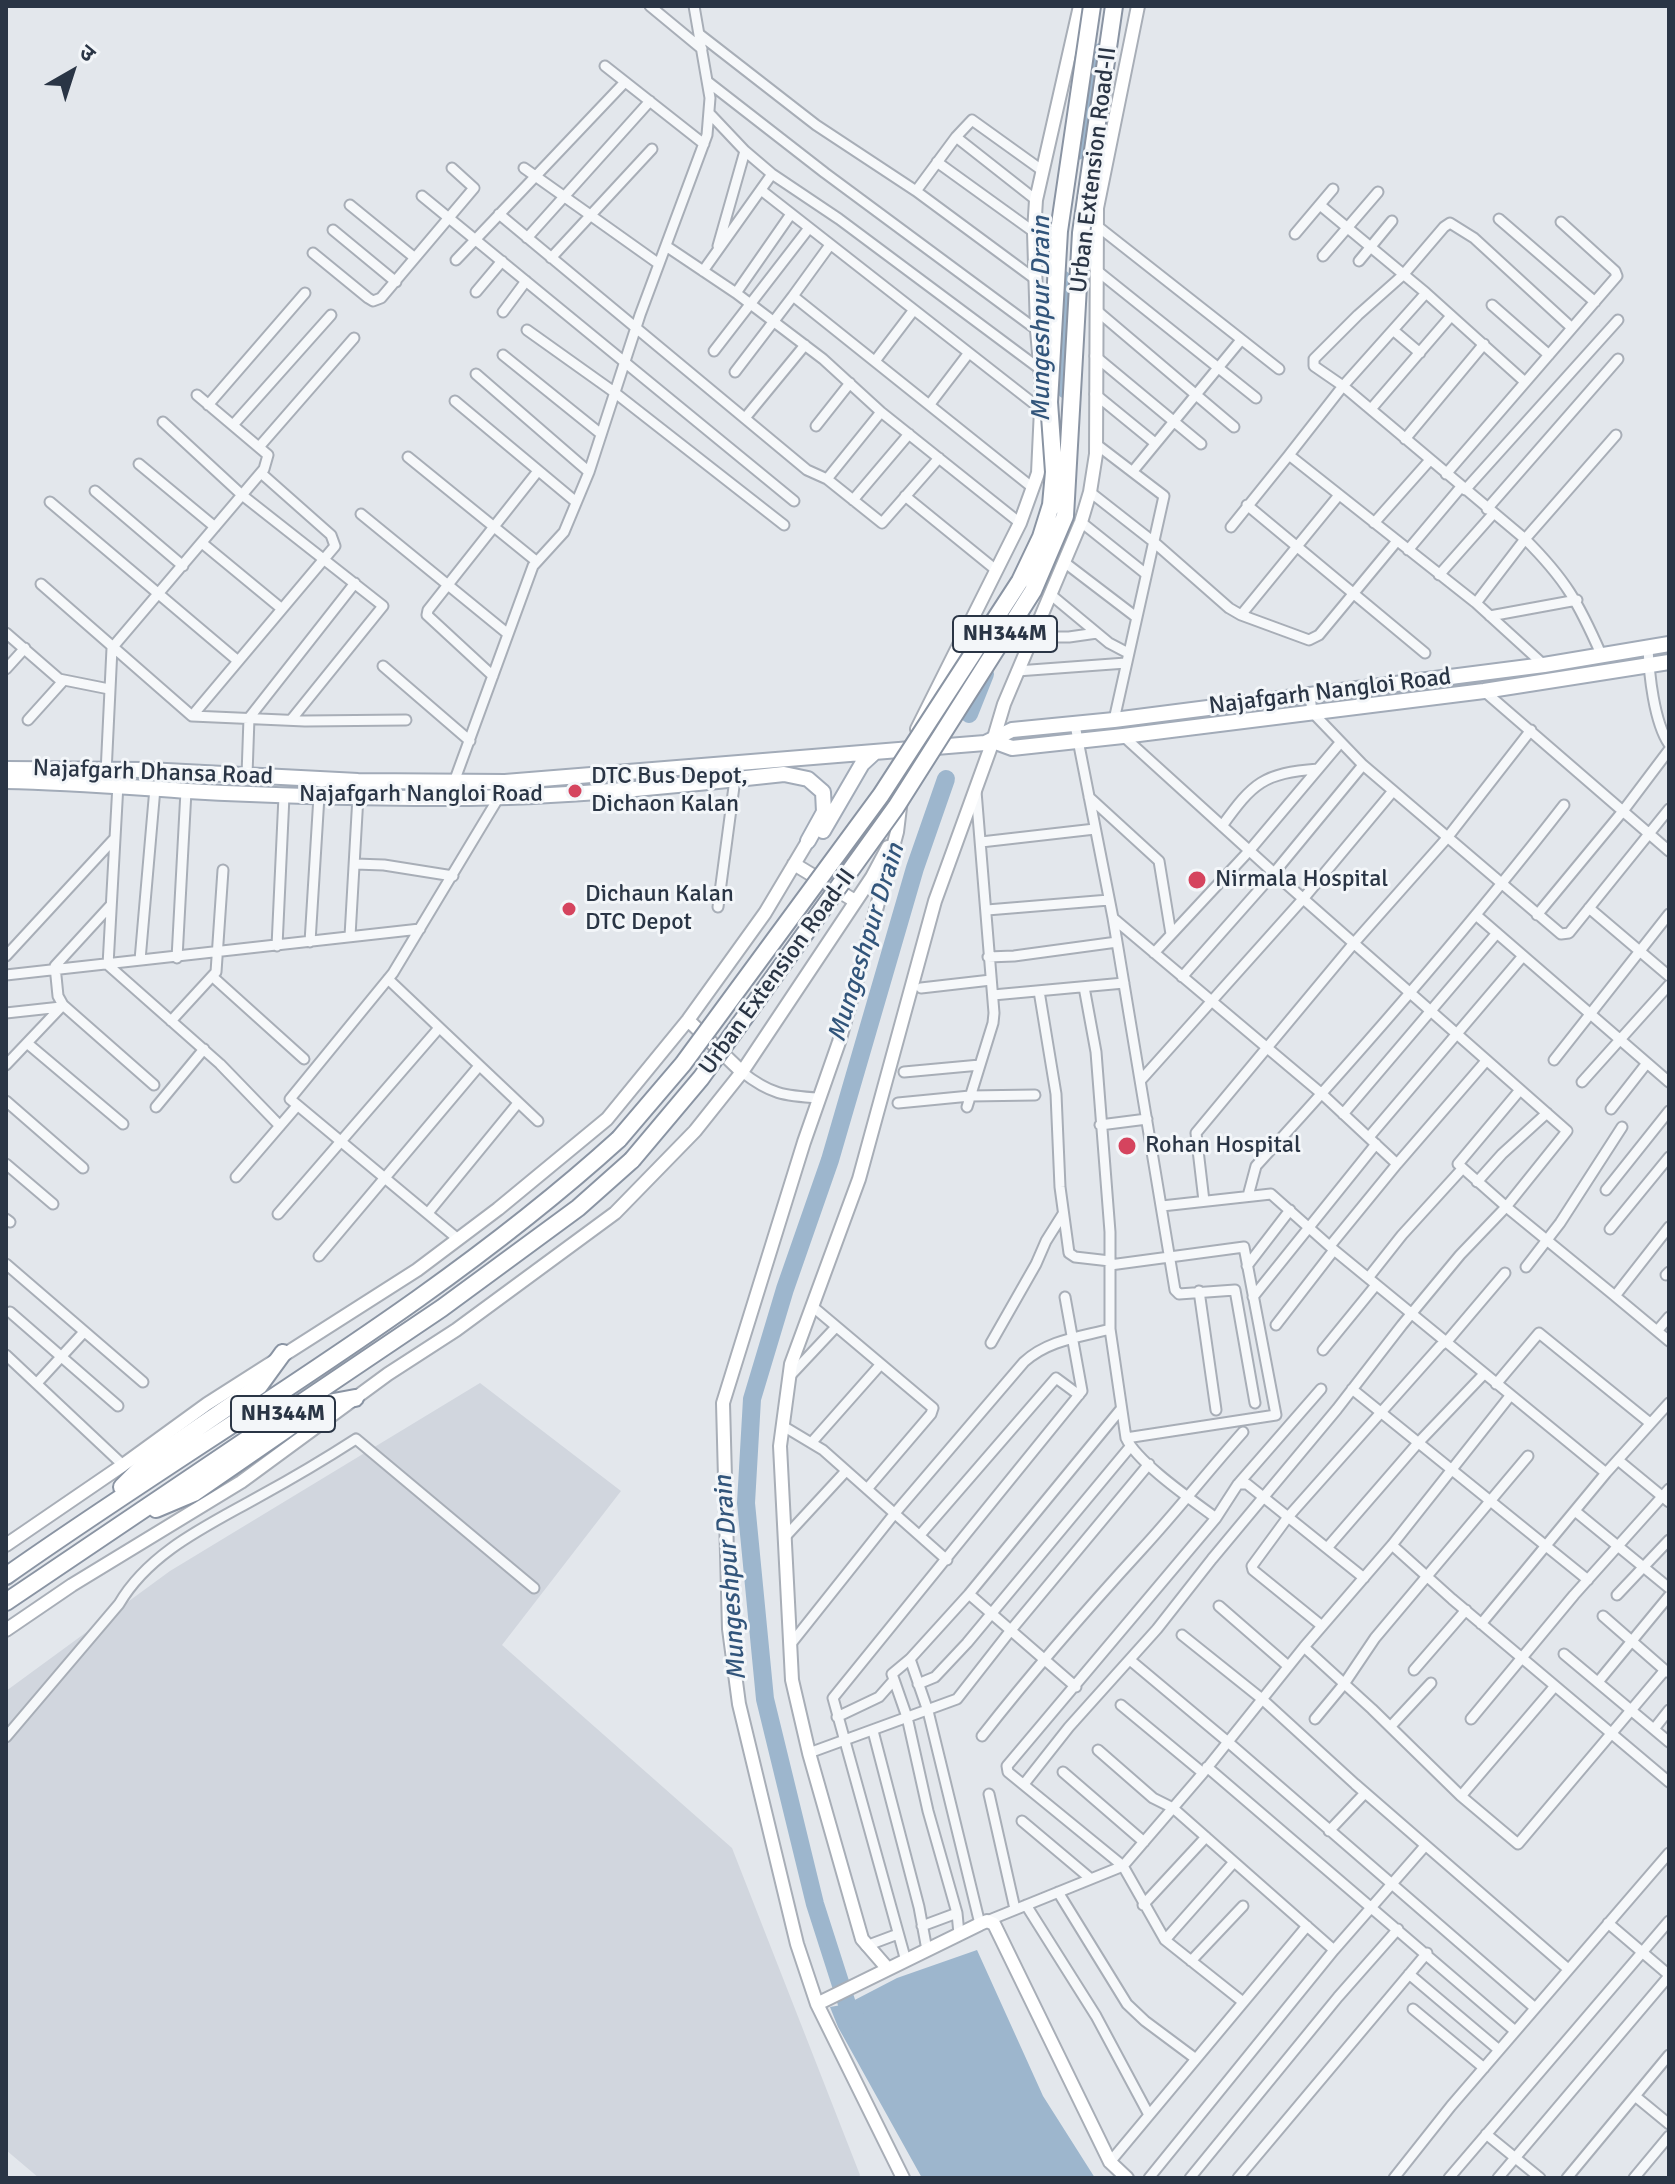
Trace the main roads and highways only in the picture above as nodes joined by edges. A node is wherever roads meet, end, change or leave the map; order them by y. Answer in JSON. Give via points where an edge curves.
{"nodes":[{"id":1,"x":1092,"y":6,"type":"edge"},
{"id":2,"x":1114,"y":6,"type":"edge"},
{"id":3,"x":1669,"y":644,"type":"edge"},
{"id":4,"x":1669,"y":662,"type":"edge"},
{"id":5,"x":1076,"y":732,"type":"junction"},
{"id":6,"x":875,"y":751,"type":"junction"},
{"id":7,"x":6,"y":769,"type":"edge"},
{"id":8,"x":622,"y":774,"type":"junction"},
{"id":9,"x":110,"y":779,"type":"junction"},
{"id":10,"x":6,"y":781,"type":"edge"},
{"id":11,"x":624,"y":790,"type":"junction"},
{"id":12,"x":283,"y":1353,"type":"road end"},
{"id":13,"x":355,"y":1398,"type":"road end"},
{"id":14,"x":116,"y":1499,"type":"junction"},
{"id":15,"x":125,"y":1522,"type":"junction"},
{"id":16,"x":6,"y":1576,"type":"edge"},
{"id":17,"x":6,"y":1602,"type":"edge"}],
"edges":[{"from":1,"to":14,"type":"highway","name":"Urban Extension Road-II","number":"NH344M","bridge":true,"via":[[1059,231],[1049,402],[1051,505],[1020,581],[881,795],[683,1064],[619,1139],[505,1235]]},
{"from":2,"to":15,"type":"highway","name":"Urban Extension Road-II","number":"NH344M","bridge":true,"via":[[1081,233],[1065,516],[1033,591],[896,807],[701,1078],[632,1160],[520,1253]]},
{"from":3,"to":5,"type":"main road","name":"Najafgarh Nangloi Road","via":[[1114,720]]},
{"from":4,"to":5,"type":"main road","name":"Najafgarh Nangloi Road","via":[[1123,736]]},
{"from":5,"to":6,"type":"main road","name":"Najafgarh Nangloi Road","via":[[1012,730],[993,741]]},
{"from":6,"to":8,"type":"main road","name":"Najafgarh Dhansa Road"},
{"from":6,"to":11,"type":"main road","name":"Najafgarh Nangloi Road","via":[[823,831],[808,841],[824,812],[823,792],[801,776]]},
{"from":7,"to":9,"type":"main road","name":"Najafgarh Dhansa Road"},
{"from":8,"to":9,"type":"main road","name":"Najafgarh Dhansa Road","via":[[505,782],[247,775]]},
{"from":8,"to":11,"type":"main road"},
{"from":9,"to":10,"type":"main road","name":"Najafgarh Nangloi Road"},
{"from":9,"to":11,"type":"main road","name":"Najafgarh Nangloi Road","via":[[155,788],[284,796],[452,798]]},
{"from":12,"to":14,"type":"highway","via":[[259,1386],[145,1464]]},
{"from":13,"to":15,"type":"highway","via":[[323,1404],[194,1493]]},
{"from":14,"to":16,"type":"highway","name":"Urban Extension Road-II","number":"NH344M"},
{"from":15,"to":17,"type":"highway","name":"Urban Extension Road-II","number":"NH344M"}]}
